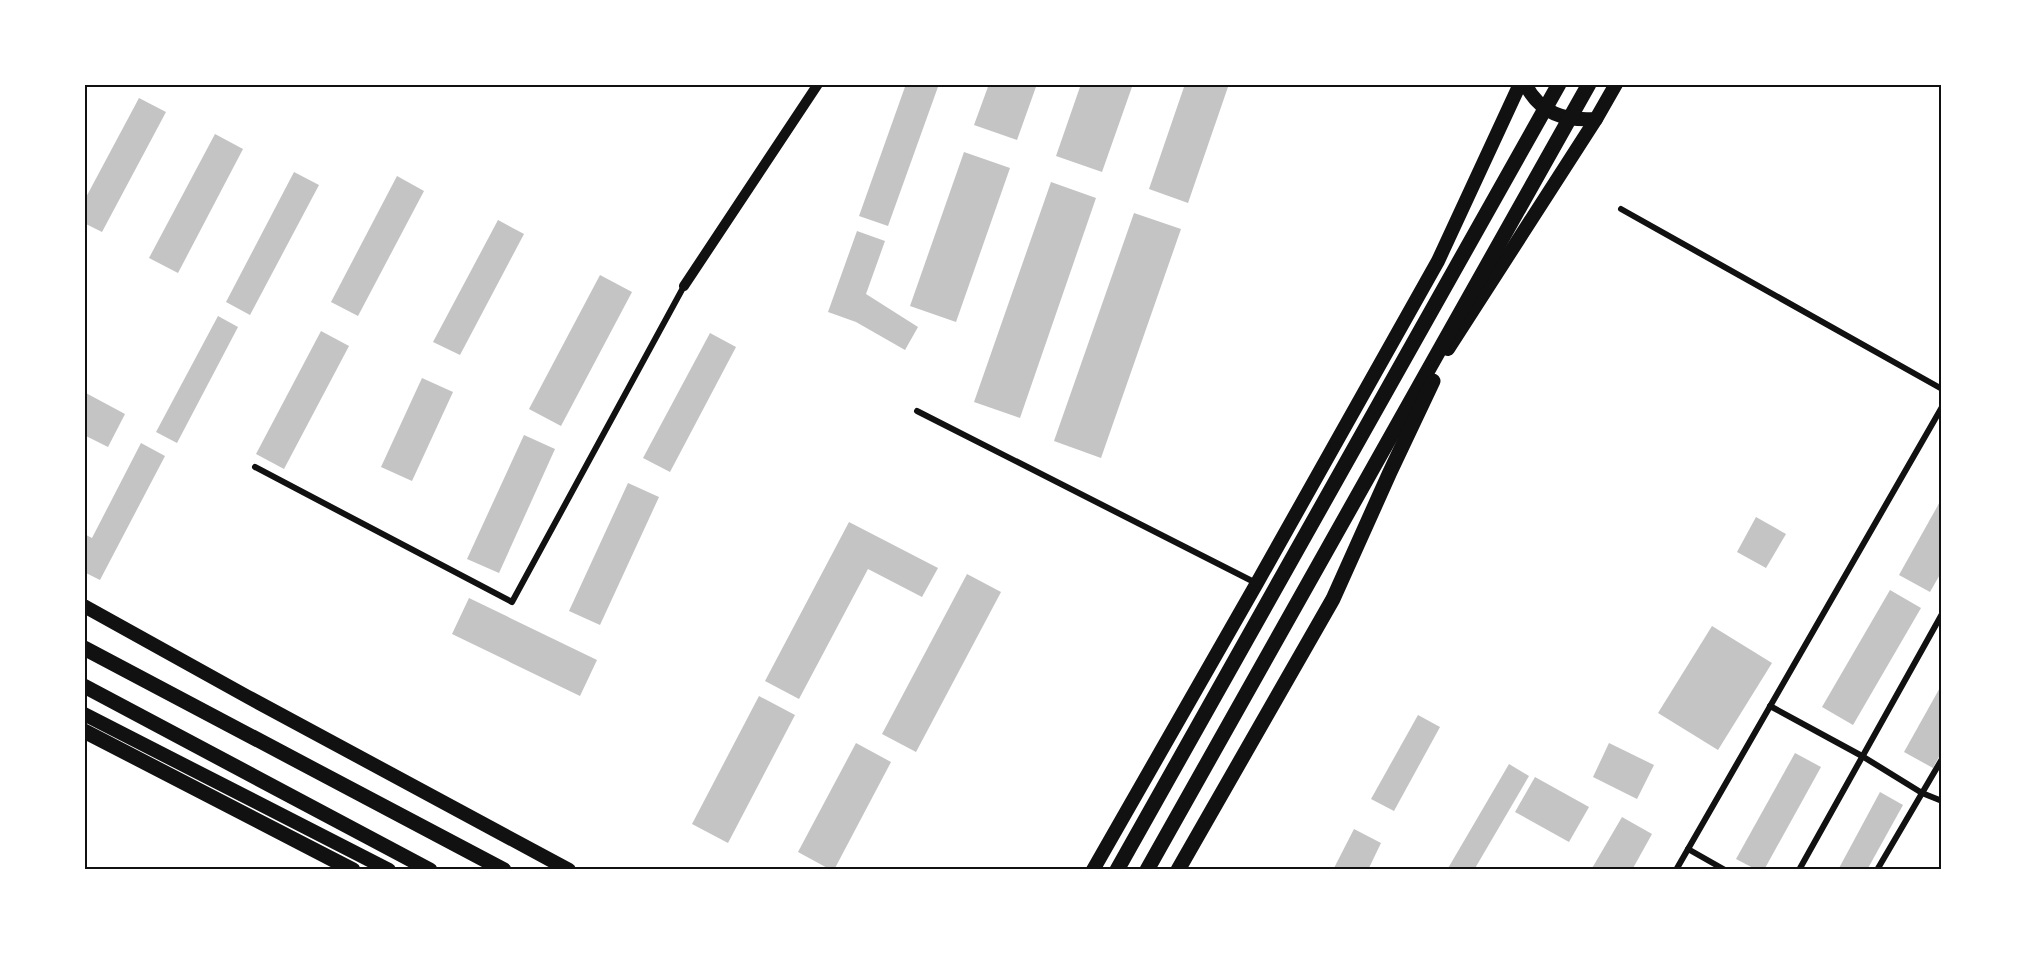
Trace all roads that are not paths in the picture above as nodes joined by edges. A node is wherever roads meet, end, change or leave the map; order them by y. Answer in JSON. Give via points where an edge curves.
{"nodes":[{"id":1,"x":818,"y":84,"type":"edge"},
{"id":2,"x":1520,"y":84,"type":"edge"},
{"id":3,"x":1525,"y":84,"type":"edge"},
{"id":4,"x":1559,"y":84,"type":"edge"},
{"id":5,"x":1588,"y":84,"type":"edge"},
{"id":6,"x":1616,"y":84,"type":"edge"},
{"id":7,"x":1596,"y":119,"type":"junction"},
{"id":8,"x":1622,"y":209,"type":"dead end"},
{"id":9,"x":1496,"y":251,"type":"junction"},
{"id":10,"x":684,"y":286,"type":"joint"},
{"id":11,"x":1942,"y":389,"type":"edge"},
{"id":12,"x":1942,"y":407,"type":"edge"},
{"id":13,"x":917,"y":411,"type":"dead end"},
{"id":14,"x":255,"y":467,"type":"dead end"},
{"id":15,"x":1257,"y":583,"type":"junction"},
{"id":16,"x":84,"y":606,"type":"edge"},
{"id":17,"x":1942,"y":614,"type":"edge"},
{"id":18,"x":84,"y":648,"type":"edge"},
{"id":19,"x":84,"y":686,"type":"edge"},
{"id":20,"x":1770,"y":706,"type":"junction"},
{"id":21,"x":84,"y":714,"type":"edge"},
{"id":22,"x":84,"y":731,"type":"edge"},
{"id":23,"x":1862,"y":756,"type":"junction"},
{"id":24,"x":1942,"y":759,"type":"edge"},
{"id":25,"x":1922,"y":793,"type":"junction"},
{"id":26,"x":1942,"y":801,"type":"edge"},
{"id":27,"x":1688,"y":849,"type":"junction"},
{"id":28,"x":353,"y":870,"type":"edge"},
{"id":29,"x":388,"y":870,"type":"edge"},
{"id":30,"x":430,"y":870,"type":"edge"},
{"id":31,"x":504,"y":870,"type":"edge"},
{"id":32,"x":569,"y":870,"type":"edge"},
{"id":33,"x":1093,"y":870,"type":"edge"},
{"id":34,"x":1116,"y":870,"type":"edge"},
{"id":35,"x":1147,"y":870,"type":"edge"},
{"id":36,"x":1152,"y":870,"type":"edge"},
{"id":37,"x":1178,"y":870,"type":"edge"},
{"id":38,"x":1676,"y":870,"type":"edge"},
{"id":39,"x":1725,"y":870,"type":"edge"},
{"id":40,"x":1799,"y":870,"type":"edge"},
{"id":41,"x":1877,"y":870,"type":"edge"}],
"edges":[{"from":1,"to":10,"type":"street"},
{"from":2,"to":15,"type":"main road","via":[[1438,261]]},
{"from":3,"to":7,"type":"main road","via":[[1544,108],[1560,117]]},
{"from":4,"to":34,"type":"highway"},
{"from":5,"to":9,"type":"highway"},
{"from":6,"to":7,"type":"main road"},
{"from":7,"to":36,"type":"main road","via":[[1449,346]]},
{"from":8,"to":11,"type":"street"},
{"from":9,"to":35,"type":"highway"},
{"from":9,"to":37,"type":"highway","via":[[1333,599]]},
{"from":10,"to":14,"type":"street","via":[[512,602]]},
{"from":12,"to":20,"type":"street"},
{"from":13,"to":15,"type":"street"},
{"from":15,"to":33,"type":"main road"},
{"from":16,"to":32,"type":"main road"},
{"from":17,"to":23,"type":"street"},
{"from":18,"to":31,"type":"highway"},
{"from":19,"to":30,"type":"highway"},
{"from":20,"to":23,"type":"street"},
{"from":20,"to":27,"type":"street"},
{"from":21,"to":29,"type":"main road"},
{"from":22,"to":28,"type":"highway"},
{"from":23,"to":25,"type":"street"},
{"from":23,"to":40,"type":"street"},
{"from":24,"to":25,"type":"street"},
{"from":25,"to":26,"type":"street"},
{"from":25,"to":41,"type":"street"},
{"from":27,"to":38,"type":"street"},
{"from":27,"to":39,"type":"street"}]}
